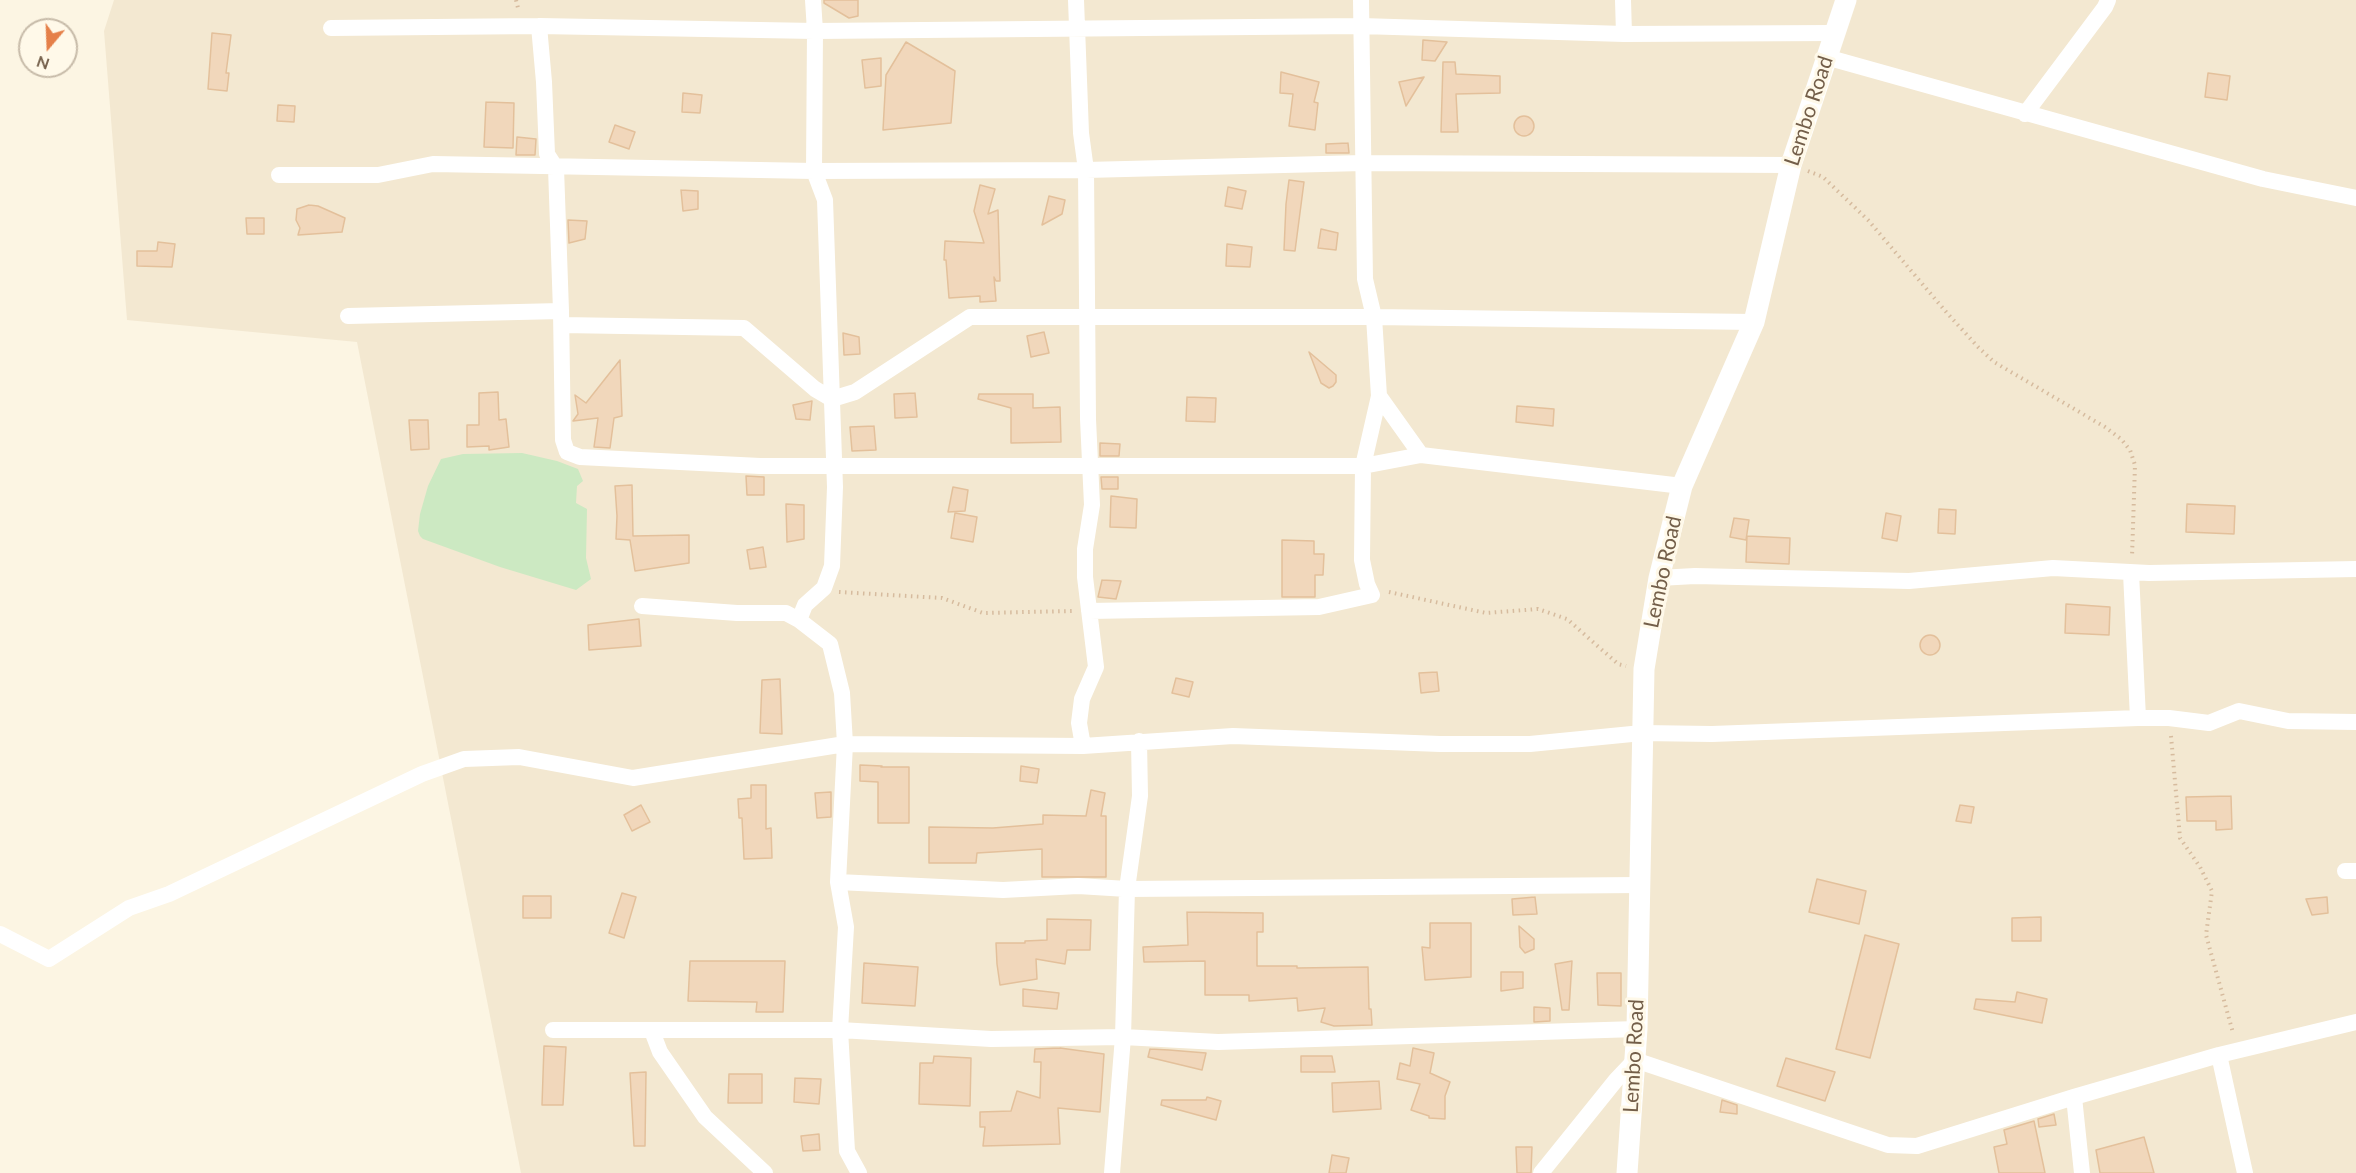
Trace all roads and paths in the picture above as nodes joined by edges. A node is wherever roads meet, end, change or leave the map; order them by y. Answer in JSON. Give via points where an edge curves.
{"nodes":[{"id":1,"x":813,"y":0,"type":"edge"},
{"id":2,"x":1076,"y":0,"type":"edge"},
{"id":3,"x":1361,"y":0,"type":"edge"},
{"id":4,"x":1623,"y":0,"type":"edge"},
{"id":5,"x":1846,"y":0,"type":"edge"},
{"id":6,"x":2108,"y":0,"type":"edge"},
{"id":7,"x":539,"y":26,"type":"junction"},
{"id":8,"x":1361,"y":26,"type":"junction"},
{"id":9,"x":331,"y":28,"type":"dead end"},
{"id":10,"x":1076,"y":28,"type":"junction"},
{"id":11,"x":815,"y":31,"type":"junction"},
{"id":12,"x":1833,"y":33,"type":"junction"},
{"id":13,"x":1624,"y":34,"type":"junction"},
{"id":14,"x":1826,"y":57,"type":"junction"},
{"id":15,"x":2025,"y":114,"type":"junction"},
{"id":16,"x":1363,"y":163,"type":"junction"},
{"id":17,"x":1791,"y":165,"type":"junction"},
{"id":18,"x":556,"y":168,"type":"junction"},
{"id":19,"x":1086,"y":170,"type":"junction"},
{"id":20,"x":814,"y":171,"type":"junction"},
{"id":21,"x":279,"y":175,"type":"dead end"},
{"id":22,"x":2356,"y":198,"type":"edge"},
{"id":23,"x":348,"y":316,"type":"dead end"},
{"id":24,"x":1089,"y":317,"type":"junction"},
{"id":25,"x":1374,"y":317,"type":"junction"},
{"id":26,"x":562,"y":318,"type":"junction"},
{"id":27,"x":1754,"y":322,"type":"junction"},
{"id":28,"x":1379,"y":396,"type":"junction"},
{"id":29,"x":832,"y":399,"type":"junction"},
{"id":30,"x":1421,"y":455,"type":"junction"},
{"id":31,"x":1090,"y":465,"type":"junction"},
{"id":32,"x":835,"y":466,"type":"junction"},
{"id":33,"x":1363,"y":466,"type":"junction"},
{"id":34,"x":1683,"y":486,"type":"junction"},
{"id":35,"x":2356,"y":569,"type":"edge"},
{"id":36,"x":2132,"y":573,"type":"junction"},
{"id":37,"x":1659,"y":578,"type":"junction"},
{"id":38,"x":824,"y":588,"type":"junction"},
{"id":39,"x":1372,"y":596,"type":"junction"},
{"id":40,"x":642,"y":606,"type":"dead end"},
{"id":41,"x":1089,"y":611,"type":"junction"},
{"id":42,"x":799,"y":620,"type":"junction"},
{"id":43,"x":1644,"y":669,"type":"junction"},
{"id":44,"x":2138,"y":718,"type":"junction"},
{"id":45,"x":2169,"y":718,"type":"junction"},
{"id":46,"x":2356,"y":722,"type":"edge"},
{"id":47,"x":1642,"y":733,"type":"junction"},
{"id":48,"x":1139,"y":741,"type":"junction"},
{"id":49,"x":845,"y":744,"type":"junction"},
{"id":50,"x":1083,"y":746,"type":"junction"},
{"id":51,"x":838,"y":882,"type":"junction"},
{"id":52,"x":1640,"y":885,"type":"junction"},
{"id":53,"x":1127,"y":889,"type":"junction"},
{"id":54,"x":0,"y":934,"type":"edge"},
{"id":55,"x":2356,"y":1022,"type":"edge"},
{"id":56,"x":1637,"y":1029,"type":"junction"},
{"id":57,"x":553,"y":1030,"type":"dead end"},
{"id":58,"x":840,"y":1030,"type":"junction"},
{"id":59,"x":652,"y":1031,"type":"junction"},
{"id":60,"x":1123,"y":1037,"type":"junction"},
{"id":61,"x":2238,"y":1051,"type":"junction"},
{"id":62,"x":2219,"y":1055,"type":"junction"},
{"id":63,"x":1635,"y":1060,"type":"junction"},
{"id":64,"x":2074,"y":1097,"type":"junction"},
{"id":65,"x":765,"y":1173,"type":"edge"},
{"id":66,"x":859,"y":1173,"type":"edge"},
{"id":67,"x":1112,"y":1173,"type":"edge"},
{"id":68,"x":1541,"y":1173,"type":"edge"},
{"id":69,"x":1627,"y":1173,"type":"edge"},
{"id":70,"x":2082,"y":1173,"type":"edge"},
{"id":71,"x":2245,"y":1173,"type":"edge"}],
"edges":[{"from":1,"to":11,"type":"street"},
{"from":2,"to":10,"type":"street"},
{"from":3,"to":8,"type":"street"},
{"from":4,"to":13,"type":"street"},
{"from":5,"to":12,"type":"street","name":"Lembo Road"},
{"from":6,"to":15,"type":"street"},
{"from":7,"to":9,"type":"street"},
{"from":7,"to":11,"type":"street"},
{"from":7,"to":18,"type":"street","via":[[547,154]]},
{"from":8,"to":10,"type":"street"},
{"from":8,"to":13,"type":"street"},
{"from":8,"to":16,"type":"street"},
{"from":10,"to":11,"type":"street"},
{"from":10,"to":19,"type":"street"},
{"from":11,"to":20,"type":"street"},
{"from":12,"to":13,"type":"street"},
{"from":12,"to":14,"type":"street","name":"Lembo Road"},
{"from":14,"to":15,"type":"street"},
{"from":14,"to":17,"type":"street","name":"Lembo Road"},
{"from":15,"to":22,"type":"street","via":[[2263,179]]},
{"from":16,"to":17,"type":"street"},
{"from":16,"to":19,"type":"street"},
{"from":16,"to":25,"type":"street","via":[[1365,279]]},
{"from":17,"to":27,"type":"street","name":"Lembo Road"},
{"from":17,"to":36,"type":"path","via":[[1822,177],[1868,220],[1994,362],[2121,439],[2135,465]]},
{"from":18,"to":20,"type":"street"},
{"from":18,"to":21,"type":"street","via":[[434,164],[378,175]]},
{"from":18,"to":26,"type":"street"},
{"from":19,"to":20,"type":"street"},
{"from":19,"to":24,"type":"street"},
{"from":20,"to":29,"type":"street","via":[[825,200]]},
{"from":23,"to":26,"type":"street"},
{"from":24,"to":25,"type":"street"},
{"from":24,"to":29,"type":"street","via":[[970,317],[855,392]]},
{"from":24,"to":31,"type":"street"},
{"from":25,"to":27,"type":"street"},
{"from":25,"to":28,"type":"street"},
{"from":26,"to":29,"type":"street","via":[[744,327],[815,389]]},
{"from":26,"to":32,"type":"street","via":[[567,452],[580,457]]},
{"from":27,"to":34,"type":"street","name":"Lembo Road"},
{"from":28,"to":30,"type":"street"},
{"from":28,"to":33,"type":"street"},
{"from":29,"to":32,"type":"street"},
{"from":30,"to":33,"type":"street"},
{"from":30,"to":34,"type":"street"},
{"from":31,"to":32,"type":"street"},
{"from":31,"to":33,"type":"street"},
{"from":31,"to":41,"type":"street","via":[[1092,505],[1085,549]]},
{"from":32,"to":38,"type":"street","via":[[832,566]]},
{"from":33,"to":39,"type":"street","via":[[1362,560]]},
{"from":34,"to":37,"type":"street","name":"Lembo Road"},
{"from":35,"to":36,"type":"street"},
{"from":36,"to":37,"type":"street","via":[[2053,568],[1909,581]]},
{"from":36,"to":44,"type":"street"},
{"from":37,"to":43,"type":"street","name":"Lembo Road"},
{"from":38,"to":41,"type":"path","via":[[942,598],[983,613]]},
{"from":38,"to":42,"type":"street","via":[[805,605]]},
{"from":39,"to":41,"type":"street","via":[[1319,607]]},
{"from":39,"to":43,"type":"path","via":[[1382,590],[1486,613],[1538,609],[1567,618],[1618,664]]},
{"from":40,"to":42,"type":"street","via":[[786,613]]},
{"from":41,"to":50,"type":"street","via":[[1096,667],[1082,699],[1079,723]]},
{"from":42,"to":49,"type":"street","via":[[830,644],[842,693]]},
{"from":43,"to":47,"type":"street","name":"Lembo Road"},
{"from":44,"to":45,"type":"street"},
{"from":44,"to":47,"type":"street","via":[[1712,734]]},
{"from":45,"to":46,"type":"street","via":[[2209,723],[2239,711],[2288,721]]},
{"from":45,"to":61,"type":"path","via":[[2180,838],[2212,891],[2206,935]]},
{"from":47,"to":48,"type":"street","via":[[1530,744],[1233,736]]},
{"from":47,"to":52,"type":"street","name":"Lembo Road"},
{"from":48,"to":50,"type":"street"},
{"from":48,"to":53,"type":"street","via":[[1140,796]]},
{"from":49,"to":50,"type":"street"},
{"from":49,"to":51,"type":"street"},
{"from":49,"to":54,"type":"street","via":[[633,778],[519,757],[464,759],[422,774],[169,894],[129,908],[49,959]]},
{"from":51,"to":53,"type":"street","via":[[1003,890],[1078,886]]},
{"from":51,"to":58,"type":"street","via":[[846,927]]},
{"from":52,"to":53,"type":"street"},
{"from":52,"to":56,"type":"street","name":"Lembo Road"},
{"from":53,"to":60,"type":"street"},
{"from":55,"to":61,"type":"street"},
{"from":56,"to":60,"type":"street","via":[[1218,1042]]},
{"from":56,"to":63,"type":"street","name":"Lembo Road"},
{"from":57,"to":59,"type":"street"},
{"from":58,"to":59,"type":"street"},
{"from":58,"to":60,"type":"street","via":[[991,1039]]},
{"from":58,"to":66,"type":"street","via":[[847,1151]]},
{"from":59,"to":65,"type":"street","via":[[660,1052],[705,1117]]},
{"from":60,"to":67,"type":"street"},
{"from":61,"to":62,"type":"street"},
{"from":62,"to":64,"type":"street"},
{"from":62,"to":71,"type":"street"},
{"from":63,"to":64,"type":"street","via":[[1888,1145],[1917,1146]]},
{"from":63,"to":68,"type":"street"},
{"from":63,"to":69,"type":"street","name":"Lembo Road"},
{"from":64,"to":70,"type":"street"}]}
